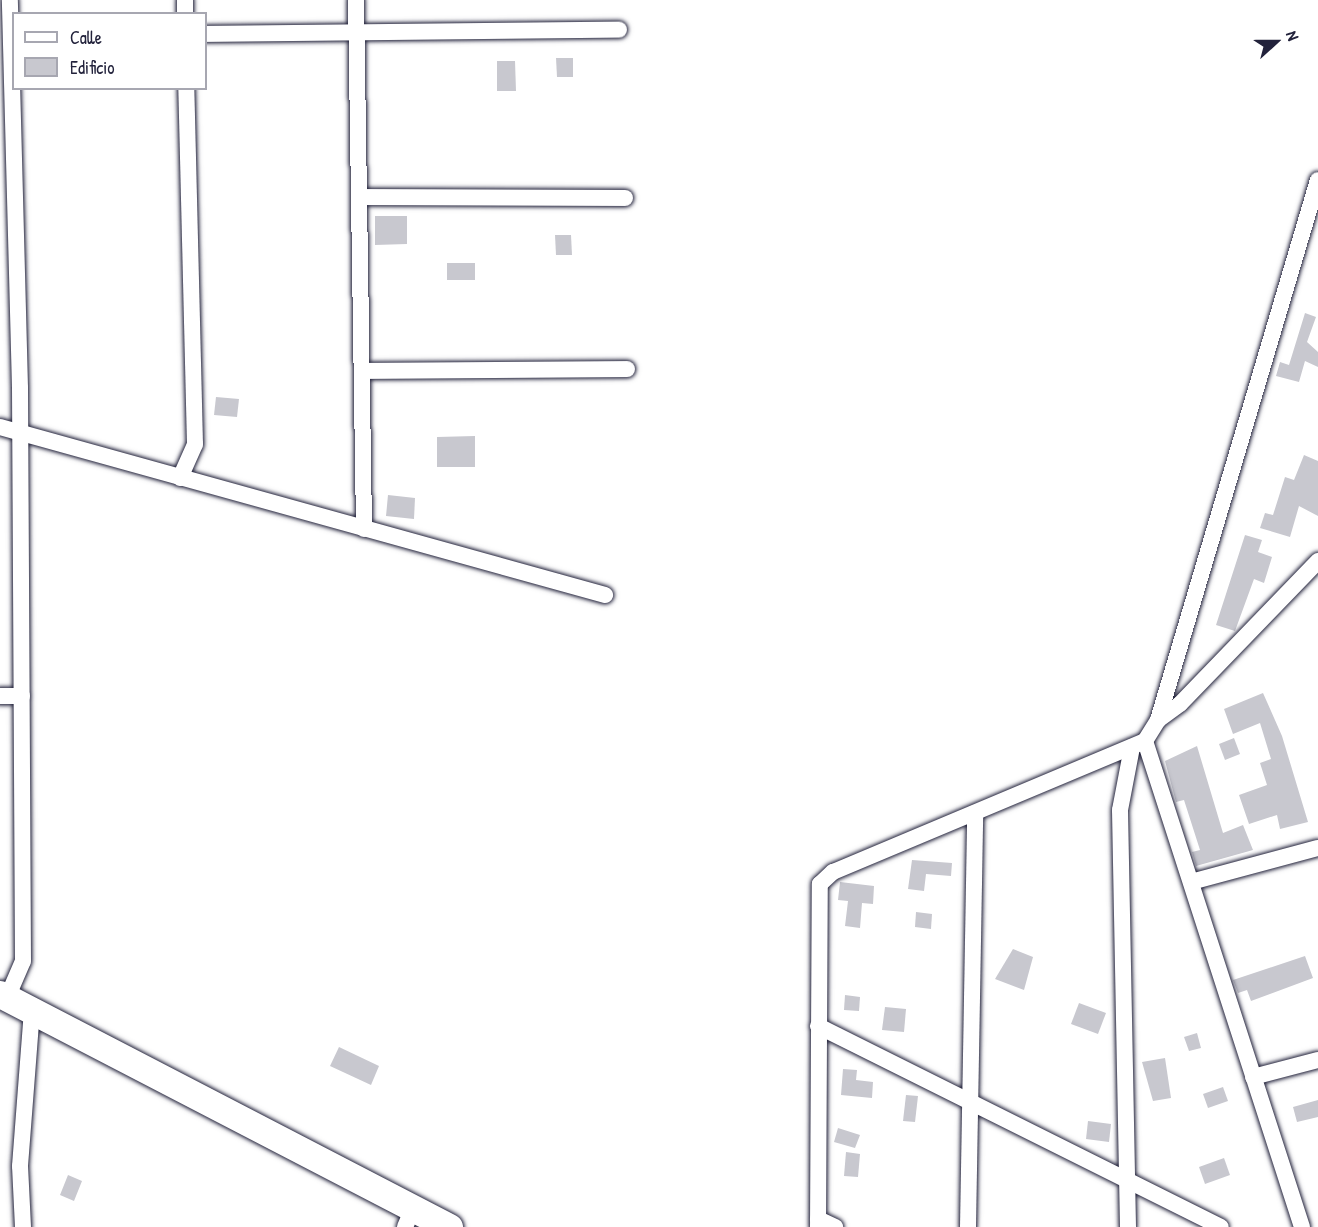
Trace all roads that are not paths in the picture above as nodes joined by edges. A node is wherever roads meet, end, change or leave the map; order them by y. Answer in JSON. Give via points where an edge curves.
{"nodes":[{"id":1,"x":10,"y":0,"type":"edge"},
{"id":2,"x":356,"y":0,"type":"edge"},
{"id":3,"x":620,"y":30,"type":"dead end"},
{"id":4,"x":356,"y":32,"type":"junction"},
{"id":5,"x":207,"y":34,"type":"edge"},
{"id":6,"x":8,"y":36,"type":"edge"},
{"id":7,"x":186,"y":90,"type":"edge"},
{"id":8,"x":1318,"y":180,"type":"edge"},
{"id":9,"x":361,"y":197,"type":"junction"},
{"id":10,"x":625,"y":198,"type":"dead end"},
{"id":11,"x":627,"y":369,"type":"dead end"},
{"id":12,"x":363,"y":371,"type":"junction"},
{"id":13,"x":0,"y":427,"type":"edge"},
{"id":14,"x":20,"y":433,"type":"junction"},
{"id":15,"x":180,"y":478,"type":"junction"},
{"id":16,"x":364,"y":529,"type":"junction"},
{"id":17,"x":1318,"y":561,"type":"edge"},
{"id":18,"x":605,"y":595,"type":"dead end"},
{"id":19,"x":0,"y":696,"type":"edge"},
{"id":20,"x":22,"y":696,"type":"junction"},
{"id":21,"x":1158,"y":720,"type":"junction"},
{"id":22,"x":1139,"y":744,"type":"junction"},
{"id":23,"x":975,"y":813,"type":"junction"},
{"id":24,"x":1318,"y":848,"type":"edge"},
{"id":25,"x":1191,"y":882,"type":"junction"},
{"id":26,"x":4,"y":996,"type":"edge"},
{"id":27,"x":32,"y":1011,"type":"junction"},
{"id":28,"x":818,"y":1026,"type":"junction"},
{"id":29,"x":1318,"y":1060,"type":"edge"},
{"id":30,"x":1254,"y":1077,"type":"junction"},
{"id":31,"x":970,"y":1102,"type":"junction"},
{"id":32,"x":1127,"y":1180,"type":"junction"},
{"id":33,"x":409,"y":1218,"type":"edge"},
{"id":34,"x":818,"y":1223,"type":"edge"},
{"id":35,"x":23,"y":1227,"type":"edge"},
{"id":36,"x":449,"y":1227,"type":"edge"},
{"id":37,"x":835,"y":1227,"type":"edge"},
{"id":38,"x":968,"y":1227,"type":"edge"},
{"id":39,"x":1128,"y":1227,"type":"edge"},
{"id":40,"x":1221,"y":1227,"type":"edge"},
{"id":41,"x":1302,"y":1227,"type":"edge"}],
"edges":[{"from":1,"to":6,"type":"street"},
{"from":2,"to":4,"type":"street"},
{"from":3,"to":4,"type":"street"},
{"from":4,"to":5,"type":"street"},
{"from":4,"to":9,"type":"street"},
{"from":6,"to":14,"type":"street"},
{"from":7,"to":15,"type":"street","via":[[195,444]]},
{"from":8,"to":21,"type":"street"},
{"from":9,"to":10,"type":"street"},
{"from":9,"to":12,"type":"street"},
{"from":11,"to":12,"type":"street"},
{"from":12,"to":16,"type":"street"},
{"from":13,"to":14,"type":"street"},
{"from":14,"to":15,"type":"street"},
{"from":14,"to":20,"type":"street"},
{"from":15,"to":16,"type":"street"},
{"from":16,"to":18,"type":"street"},
{"from":17,"to":21,"type":"street","via":[[1180,704]]},
{"from":19,"to":20,"type":"street"},
{"from":20,"to":26,"type":"street","via":[[23,961]]},
{"from":21,"to":22,"type":"street"},
{"from":22,"to":23,"type":"street"},
{"from":22,"to":25,"type":"street"},
{"from":22,"to":32,"type":"street","via":[[1120,810]]},
{"from":23,"to":28,"type":"street","via":[[833,872],[820,884]]},
{"from":23,"to":31,"type":"street"},
{"from":24,"to":25,"type":"street"},
{"from":25,"to":30,"type":"street"},
{"from":26,"to":27,"type":"main road"},
{"from":27,"to":33,"type":"main road"},
{"from":27,"to":35,"type":"street","via":[[20,1166]]},
{"from":28,"to":31,"type":"street"},
{"from":28,"to":34,"type":"street"},
{"from":29,"to":30,"type":"street"},
{"from":30,"to":41,"type":"street"},
{"from":31,"to":32,"type":"street"},
{"from":31,"to":38,"type":"street"},
{"from":32,"to":39,"type":"street"},
{"from":32,"to":40,"type":"street"},
{"from":33,"to":36,"type":"main road"},
{"from":34,"to":37,"type":"street"}]}
